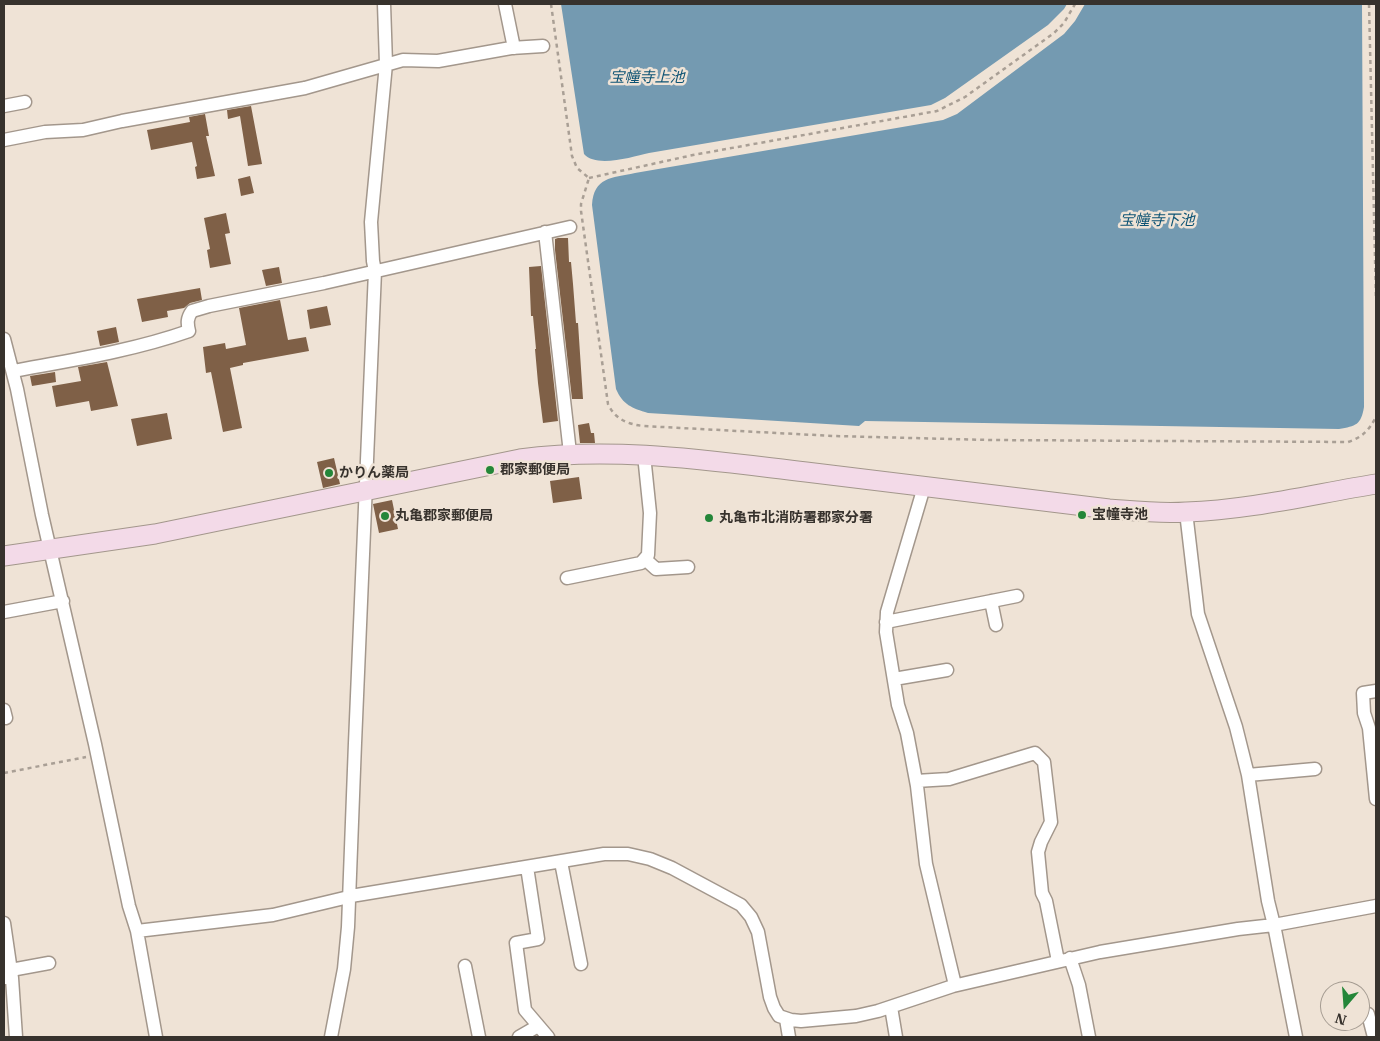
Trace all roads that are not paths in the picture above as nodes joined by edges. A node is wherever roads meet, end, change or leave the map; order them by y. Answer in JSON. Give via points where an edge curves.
{"nodes":[{"id":1,"x":384,"y":4,"type":"edge"},
{"id":2,"x":505,"y":4,"type":"edge"},
{"id":3,"x":542,"y":46,"type":"dead end"},
{"id":4,"x":514,"y":48,"type":"junction"},
{"id":5,"x":386,"y":64,"type":"junction"},
{"id":6,"x":25,"y":102,"type":"dead end"},
{"id":7,"x":4,"y":106,"type":"edge"},
{"id":8,"x":4,"y":140,"type":"edge"},
{"id":9,"x":570,"y":227,"type":"dead end"},
{"id":10,"x":545,"y":232,"type":"junction"},
{"id":11,"x":375,"y":271,"type":"junction"},
{"id":12,"x":4,"y":343,"type":"edge"},
{"id":13,"x":13,"y":371,"type":"junction"},
{"id":14,"x":570,"y":453,"type":"junction"},
{"id":15,"x":644,"y":455,"type":"junction"},
{"id":16,"x":1376,"y":484,"type":"edge"},
{"id":17,"x":924,"y":487,"type":"junction"},
{"id":18,"x":366,"y":492,"type":"junction"},
{"id":19,"x":1186,"y":512,"type":"junction"},
{"id":20,"x":51,"y":550,"type":"junction"},
{"id":21,"x":4,"y":556,"type":"edge"},
{"id":22,"x":645,"y":558,"type":"junction"},
{"id":23,"x":688,"y":568,"type":"dead end"},
{"id":24,"x":567,"y":578,"type":"dead end"},
{"id":25,"x":1017,"y":596,"type":"dead end"},
{"id":26,"x":63,"y":601,"type":"junction"},
{"id":27,"x":991,"y":602,"type":"junction"},
{"id":28,"x":4,"y":612,"type":"edge"},
{"id":29,"x":886,"y":622,"type":"junction"},
{"id":30,"x":996,"y":625,"type":"dead end"},
{"id":31,"x":947,"y":670,"type":"dead end"},
{"id":32,"x":894,"y":679,"type":"junction"},
{"id":33,"x":1376,"y":691,"type":"edge"},
{"id":34,"x":1315,"y":770,"type":"dead end"},
{"id":35,"x":1248,"y":775,"type":"junction"},
{"id":36,"x":916,"y":781,"type":"junction"},
{"id":37,"x":1376,"y":799,"type":"edge"},
{"id":38,"x":561,"y":862,"type":"junction"},
{"id":39,"x":527,"y":867,"type":"junction"},
{"id":40,"x":350,"y":897,"type":"junction"},
{"id":41,"x":1376,"y":906,"type":"edge"},
{"id":42,"x":4,"y":923,"type":"edge"},
{"id":43,"x":1274,"y":925,"type":"junction"},
{"id":44,"x":137,"y":931,"type":"junction"},
{"id":45,"x":1064,"y":960,"type":"junction"},
{"id":46,"x":49,"y":963,"type":"dead end"},
{"id":47,"x":581,"y":964,"type":"dead end"},
{"id":48,"x":465,"y":966,"type":"dead end"},
{"id":49,"x":9,"y":975,"type":"edge"},
{"id":50,"x":955,"y":986,"type":"junction"},
{"id":51,"x":891,"y":1007,"type":"junction"},
{"id":52,"x":786,"y":1019,"type":"junction"},
{"id":53,"x":1370,"y":1022,"type":"edge"},
{"id":54,"x":538,"y":1026,"type":"junction"},
{"id":55,"x":16,"y":1037,"type":"edge"},
{"id":56,"x":156,"y":1037,"type":"edge"},
{"id":57,"x":331,"y":1037,"type":"edge"},
{"id":58,"x":479,"y":1037,"type":"edge"},
{"id":59,"x":519,"y":1037,"type":"edge"},
{"id":60,"x":548,"y":1037,"type":"edge"},
{"id":61,"x":789,"y":1037,"type":"edge"},
{"id":62,"x":896,"y":1037,"type":"edge"},
{"id":63,"x":1089,"y":1037,"type":"edge"},
{"id":64,"x":1296,"y":1037,"type":"edge"},
{"id":65,"x":1374,"y":1037,"type":"edge"}],
"edges":[{"from":1,"to":5,"type":"street"},
{"from":2,"to":4,"type":"street"},
{"from":3,"to":4,"type":"street"},
{"from":4,"to":5,"type":"street","via":[[438,61],[403,60]]},
{"from":5,"to":8,"type":"street","via":[[305,88],[83,130],[45,132]]},
{"from":5,"to":11,"type":"street","via":[[371,222]]},
{"from":6,"to":7,"type":"street"},
{"from":9,"to":10,"type":"street"},
{"from":10,"to":11,"type":"street"},
{"from":10,"to":14,"type":"street"},
{"from":11,"to":13,"type":"street","via":[[209,306],[192,311],[188,316],[189,331],[169,338],[111,353]]},
{"from":11,"to":18,"type":"street"},
{"from":12,"to":13,"type":"street"},
{"from":13,"to":20,"type":"street"},
{"from":14,"to":15,"type":"street"},
{"from":14,"to":18,"type":"street","via":[[520,459]]},
{"from":15,"to":17,"type":"street"},
{"from":15,"to":22,"type":"street","via":[[650,513],[648,555]]},
{"from":16,"to":19,"type":"street","via":[[1236,508]]},
{"from":17,"to":19,"type":"street","via":[[1110,510]]},
{"from":17,"to":29,"type":"street"},
{"from":18,"to":20,"type":"street","via":[[155,534]]},
{"from":18,"to":40,"type":"street"},
{"from":19,"to":35,"type":"street","via":[[1198,614],[1236,727]]},
{"from":20,"to":21,"type":"street"},
{"from":20,"to":26,"type":"street"},
{"from":22,"to":23,"type":"street","via":[[656,569]]},
{"from":22,"to":24,"type":"street","via":[[641,563]]},
{"from":25,"to":27,"type":"street"},
{"from":26,"to":28,"type":"street"},
{"from":26,"to":44,"type":"street"},
{"from":27,"to":29,"type":"street"},
{"from":27,"to":30,"type":"street"},
{"from":29,"to":32,"type":"street"},
{"from":31,"to":32,"type":"street"},
{"from":32,"to":36,"type":"street"},
{"from":33,"to":37,"type":"street","via":[[1363,693],[1362,699],[1369,728]]},
{"from":34,"to":35,"type":"street"},
{"from":35,"to":43,"type":"street"},
{"from":36,"to":45,"type":"street","via":[[949,778],[1035,753],[1044,762],[1051,822],[1038,852],[1042,893]]},
{"from":36,"to":50,"type":"street","via":[[926,864]]},
{"from":38,"to":39,"type":"street"},
{"from":38,"to":47,"type":"street"},
{"from":38,"to":52,"type":"street","via":[[604,854],[628,854],[650,859],[741,905],[758,932],[772,1003],[780,1016]]},
{"from":39,"to":40,"type":"street"},
{"from":39,"to":54,"type":"street","via":[[538,939],[516,943],[525,1010]]},
{"from":40,"to":44,"type":"street","via":[[273,915]]},
{"from":40,"to":57,"type":"street","via":[[344,969]]},
{"from":41,"to":43,"type":"street"},
{"from":42,"to":49,"type":"street"},
{"from":43,"to":45,"type":"street"},
{"from":43,"to":64,"type":"street"},
{"from":44,"to":56,"type":"street"},
{"from":45,"to":50,"type":"street"},
{"from":45,"to":63,"type":"street","via":[[1079,985]]},
{"from":46,"to":49,"type":"street"},
{"from":48,"to":58,"type":"street"},
{"from":49,"to":55,"type":"street"},
{"from":50,"to":51,"type":"street"},
{"from":51,"to":52,"type":"street","via":[[856,1016],[801,1021]]},
{"from":51,"to":62,"type":"street"},
{"from":52,"to":61,"type":"street"},
{"from":53,"to":65,"type":"street"},
{"from":54,"to":59,"type":"street"},
{"from":54,"to":60,"type":"street"}]}
